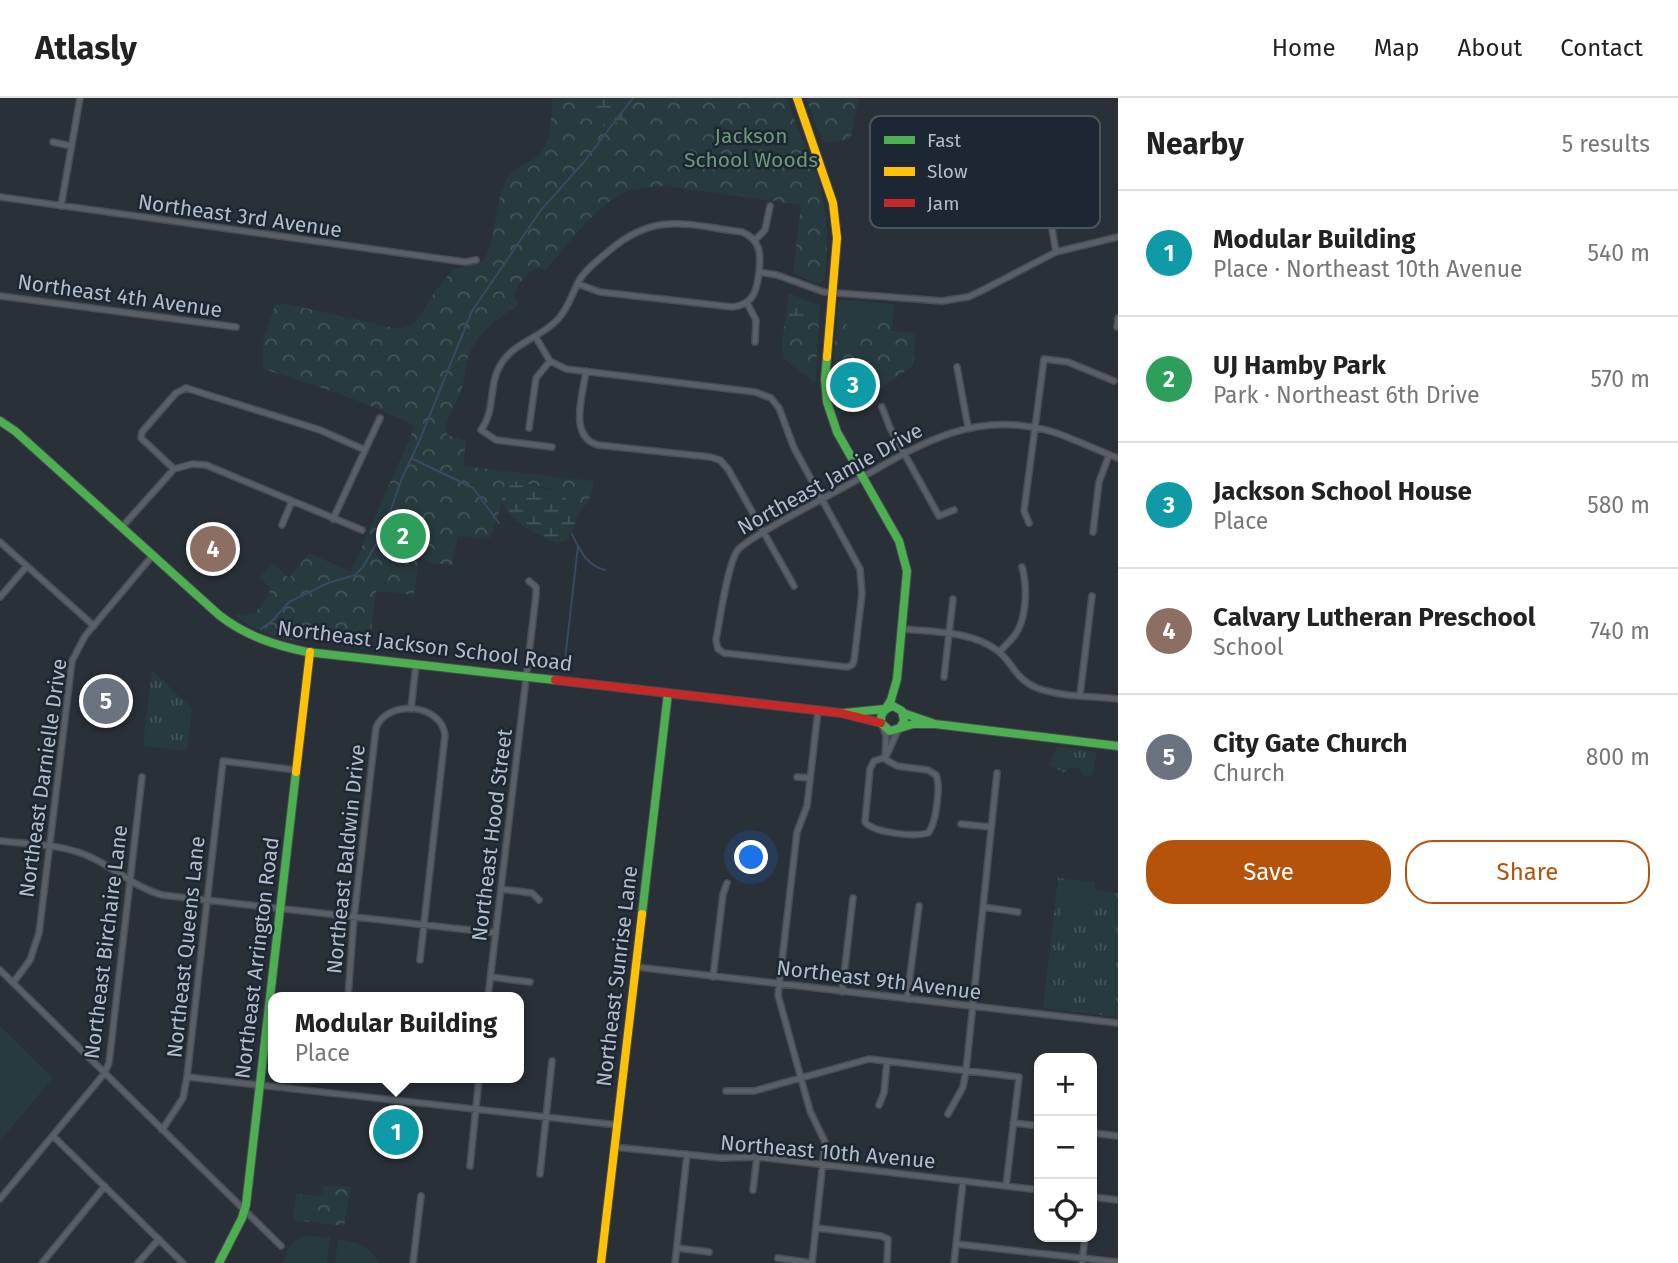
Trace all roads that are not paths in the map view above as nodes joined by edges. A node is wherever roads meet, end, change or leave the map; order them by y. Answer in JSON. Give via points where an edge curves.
{"nodes":[{"id":1,"x":80,"y":98,"type":"edge"},
{"id":2,"x":797,"y":98,"type":"edge"},
{"id":3,"x":53,"y":142,"type":"dead end"},
{"id":4,"x":71,"y":146,"type":"junction"},
{"id":5,"x":0,"y":198,"type":"edge"},
{"id":6,"x":61,"y":206,"type":"junction"},
{"id":7,"x":770,"y":206,"type":"dead end"},
{"id":8,"x":1052,"y":228,"type":"edge"},
{"id":9,"x":1118,"y":239,"type":"edge"},
{"id":10,"x":755,"y":240,"type":"junction"},
{"id":11,"x":1056,"y":252,"type":"junction"},
{"id":12,"x":476,"y":260,"type":"dead end"},
{"id":13,"x":759,"y":272,"type":"junction"},
{"id":14,"x":578,"y":284,"type":"junction"},
{"id":15,"x":832,"y":293,"type":"junction"},
{"id":16,"x":0,"y":296,"type":"edge"},
{"id":17,"x":747,"y":303,"type":"junction"},
{"id":18,"x":1118,"y":318,"type":"edge"},
{"id":19,"x":236,"y":327,"type":"dead end"},
{"id":20,"x":1117,"y":327,"type":"edge"},
{"id":21,"x":535,"y":337,"type":"junction"},
{"id":22,"x":755,"y":342,"type":"dead end"},
{"id":23,"x":550,"y":361,"type":"junction"},
{"id":24,"x":957,"y":367,"type":"dead end"},
{"id":25,"x":586,"y":371,"type":"junction"},
{"id":26,"x":1114,"y":381,"type":"dead end"},
{"id":27,"x":882,"y":407,"type":"dead end"},
{"id":28,"x":380,"y":418,"type":"dead end"},
{"id":29,"x":0,"y":421,"type":"edge"},
{"id":30,"x":968,"y":427,"type":"junction"},
{"id":31,"x":529,"y":428,"type":"dead end"},
{"id":32,"x":1034,"y":428,"type":"junction"},
{"id":33,"x":552,"y":447,"type":"dead end"},
{"id":34,"x":365,"y":450,"type":"junction"},
{"id":35,"x":904,"y":453,"type":"junction"},
{"id":36,"x":1109,"y":455,"type":"junction"},
{"id":37,"x":1118,"y":458,"type":"edge"},
{"id":38,"x":174,"y":469,"type":"junction"},
{"id":39,"x":863,"y":477,"type":"junction"},
{"id":40,"x":822,"y":500,"type":"junction"},
{"id":41,"x":292,"y":501,"type":"junction"},
{"id":42,"x":954,"y":510,"type":"dead end"},
{"id":43,"x":333,"y":519,"type":"junction"},
{"id":44,"x":1029,"y":523,"type":"dead end"},
{"id":45,"x":282,"y":526,"type":"dead end"},
{"id":46,"x":122,"y":527,"type":"junction"},
{"id":47,"x":362,"y":530,"type":"dead end"},
{"id":48,"x":765,"y":532,"type":"junction"},
{"id":49,"x":1093,"y":532,"type":"dead end"},
{"id":50,"x":0,"y":542,"type":"edge"},
{"id":51,"x":153,"y":555,"type":"junction"},
{"id":52,"x":27,"y":566,"type":"junction"},
{"id":53,"x":1021,"y":567,"type":"dead end"},
{"id":54,"x":529,"y":582,"type":"dead end"},
{"id":55,"x":794,"y":586,"type":"dead end"},
{"id":56,"x":1092,"y":596,"type":"dead end"},
{"id":57,"x":0,"y":597,"type":"edge"},
{"id":58,"x":953,"y":599,"type":"dead end"},
{"id":59,"x":94,"y":626,"type":"junction"},
{"id":60,"x":902,"y":629,"type":"junction"},
{"id":61,"x":950,"y":635,"type":"junction"},
{"id":62,"x":310,"y":652,"type":"junction"},
{"id":63,"x":999,"y":652,"type":"junction"},
{"id":64,"x":416,"y":664,"type":"junction"},
{"id":65,"x":527,"y":677,"type":"junction"},
{"id":66,"x":944,"y":677,"type":"dead end"},
{"id":67,"x":897,"y":679,"type":"junction"},
{"id":68,"x":668,"y":693,"type":"junction"},
{"id":69,"x":1080,"y":695,"type":"junction"},
{"id":70,"x":1118,"y":699,"type":"edge"},
{"id":71,"x":886,"y":708,"type":"junction"},
{"id":72,"x":411,"y":709,"type":"junction"},
{"id":73,"x":818,"y":711,"type":"junction"},
{"id":74,"x":903,"y":712,"type":"junction"},
{"id":75,"x":841,"y":713,"type":"junction"},
{"id":76,"x":935,"y":724,"type":"junction"},
{"id":77,"x":882,"y":725,"type":"junction"},
{"id":78,"x":899,"y":729,"type":"junction"},
{"id":79,"x":1118,"y":746,"type":"edge"},
{"id":80,"x":885,"y":759,"type":"junction"},
{"id":81,"x":296,"y":769,"type":"junction"},
{"id":82,"x":997,"y":773,"type":"dead end"},
{"id":83,"x":142,"y":776,"type":"dead end"},
{"id":84,"x":797,"y":777,"type":"dead end"},
{"id":85,"x":810,"y":778,"type":"junction"},
{"id":86,"x":961,"y":824,"type":"dead end"},
{"id":87,"x":991,"y":827,"type":"junction"},
{"id":88,"x":0,"y":841,"type":"edge"},
{"id":89,"x":49,"y":846,"type":"junction"},
{"id":90,"x":130,"y":882,"type":"junction"},
{"id":91,"x":727,"y":883,"type":"dead end"},
{"id":92,"x":501,"y":889,"type":"junction"},
{"id":93,"x":853,"y":898,"type":"dead end"},
{"id":94,"x":207,"y":900,"type":"junction"},
{"id":95,"x":539,"y":900,"type":"dead end"},
{"id":96,"x":919,"y":906,"type":"dead end"},
{"id":97,"x":983,"y":908,"type":"junction"},
{"id":98,"x":280,"y":909,"type":"junction"},
{"id":99,"x":1018,"y":912,"type":"dead end"},
{"id":100,"x":354,"y":917,"type":"junction"},
{"id":101,"x":424,"y":925,"type":"junction"},
{"id":102,"x":496,"y":933,"type":"junction"},
{"id":103,"x":421,"y":961,"type":"dead end"},
{"id":104,"x":636,"y":967,"type":"junction"},
{"id":105,"x":0,"y":970,"type":"edge"},
{"id":106,"x":491,"y":977,"type":"junction"},
{"id":107,"x":713,"y":977,"type":"junction"},
{"id":108,"x":530,"y":982,"type":"dead end"},
{"id":109,"x":13,"y":983,"type":"junction"},
{"id":110,"x":779,"y":984,"type":"junction"},
{"id":111,"x":271,"y":992,"type":"edge"},
{"id":112,"x":348,"y":992,"type":"edge"},
{"id":113,"x":489,"y":992,"type":"edge"},
{"id":114,"x":842,"y":992,"type":"junction"},
{"id":115,"x":907,"y":999,"type":"junction"},
{"id":116,"x":973,"y":1007,"type":"junction"},
{"id":117,"x":268,"y":1015,"type":"edge"},
{"id":118,"x":1118,"y":1023,"type":"edge"},
{"id":119,"x":552,"y":1061,"type":"dead end"},
{"id":120,"x":887,"y":1062,"type":"junction"},
{"id":121,"x":966,"y":1071,"type":"junction"},
{"id":122,"x":104,"y":1074,"type":"junction"},
{"id":123,"x":187,"y":1077,"type":"junction"},
{"id":124,"x":800,"y":1077,"type":"junction"},
{"id":125,"x":478,"y":1083,"type":"edge"},
{"id":126,"x":260,"y":1085,"type":"junction"},
{"id":127,"x":726,"y":1091,"type":"dead end"},
{"id":128,"x":879,"y":1105,"type":"dead end"},
{"id":129,"x":475,"y":1108,"type":"junction"},
{"id":130,"x":948,"y":1114,"type":"dead end"},
{"id":131,"x":546,"y":1117,"type":"junction"},
{"id":132,"x":1013,"y":1123,"type":"junction"},
{"id":133,"x":617,"y":1125,"type":"junction"},
{"id":134,"x":1034,"y":1125,"type":"edge"},
{"id":135,"x":162,"y":1130,"type":"junction"},
{"id":136,"x":1097,"y":1134,"type":"edge"},
{"id":137,"x":53,"y":1136,"type":"junction"},
{"id":138,"x":1118,"y":1136,"type":"edge"},
{"id":139,"x":614,"y":1147,"type":"junction"},
{"id":140,"x":688,"y":1154,"type":"junction"},
{"id":141,"x":757,"y":1157,"type":"junction"},
{"id":142,"x":470,"y":1166,"type":"dead end"},
{"id":143,"x":824,"y":1166,"type":"junction"},
{"id":144,"x":540,"y":1174,"type":"dead end"},
{"id":145,"x":964,"y":1181,"type":"junction"},
{"id":146,"x":105,"y":1186,"type":"junction"},
{"id":147,"x":1006,"y":1186,"type":"junction"},
{"id":148,"x":1034,"y":1189,"type":"edge"},
{"id":149,"x":753,"y":1190,"type":"dead end"},
{"id":150,"x":421,"y":1196,"type":"dead end"},
{"id":151,"x":1097,"y":1198,"type":"edge"},
{"id":152,"x":0,"y":1199,"type":"edge"},
{"id":153,"x":1118,"y":1200,"type":"edge"},
{"id":154,"x":245,"y":1211,"type":"junction"},
{"id":155,"x":817,"y":1228,"type":"junction"},
{"id":156,"x":159,"y":1239,"type":"junction"},
{"id":157,"x":1084,"y":1242,"type":"edge"},
{"id":158,"x":956,"y":1244,"type":"junction"},
{"id":159,"x":281,"y":1246,"type":"dead end"},
{"id":160,"x":677,"y":1248,"type":"junction"},
{"id":161,"x":709,"y":1252,"type":"dead end"},
{"id":162,"x":778,"y":1258,"type":"dead end"},
{"id":163,"x":1082,"y":1260,"type":"edge"},
{"id":164,"x":1118,"y":1262,"type":"edge"},
{"id":165,"x":42,"y":1263,"type":"edge"},
{"id":166,"x":138,"y":1263,"type":"edge"},
{"id":167,"x":183,"y":1263,"type":"edge"},
{"id":168,"x":219,"y":1263,"type":"edge"},
{"id":169,"x":413,"y":1263,"type":"edge"},
{"id":170,"x":601,"y":1263,"type":"edge"},
{"id":171,"x":675,"y":1263,"type":"edge"},
{"id":172,"x":812,"y":1263,"type":"edge"},
{"id":173,"x":887,"y":1263,"type":"edge"},
{"id":174,"x":954,"y":1263,"type":"edge"}],
"edges":[{"from":1,"to":4,"type":"street"},
{"from":2,"to":15,"type":"street","via":[[836,213]]},
{"from":3,"to":4,"type":"street"},
{"from":4,"to":6,"type":"street"},
{"from":5,"to":6,"type":"street","name":"Northeast 3rd Avenue"},
{"from":6,"to":12,"type":"street","name":"Northeast 3rd Avenue","via":[[463,262]]},
{"from":7,"to":10,"type":"street","via":[[765,230]]},
{"from":8,"to":11,"type":"street"},
{"from":9,"to":11,"type":"street"},
{"from":10,"to":13,"type":"street","via":[[761,254]]},
{"from":10,"to":14,"type":"street","via":[[742,232],[666,223],[650,226],[618,244],[588,269]]},
{"from":11,"to":15,"type":"street","via":[[982,291],[955,299]]},
{"from":13,"to":15,"type":"street"},
{"from":13,"to":17,"type":"street","via":[[756,292]]},
{"from":14,"to":17,"type":"street","via":[[600,292],[731,307]]},
{"from":14,"to":21,"type":"street","via":[[560,318]]},
{"from":15,"to":39,"type":"street","via":[[827,402],[834,426]]},
{"from":16,"to":19,"type":"street","name":"Northeast 4th Avenue"},
{"from":17,"to":22,"type":"street","via":[[756,320]]},
{"from":18,"to":20,"type":"street"},
{"from":21,"to":23,"type":"street"},
{"from":21,"to":33,"type":"street","via":[[514,348],[501,364],[481,430],[496,440]]},
{"from":23,"to":25,"type":"street"},
{"from":23,"to":31,"type":"street","via":[[536,378]]},
{"from":24,"to":30,"type":"street"},
{"from":25,"to":40,"type":"street","via":[[767,395],[779,408]]},
{"from":25,"to":48,"type":"street","via":[[580,421],[583,438],[598,445],[720,460]]},
{"from":26,"to":32,"type":"street","via":[[1068,362],[1044,359]]},
{"from":27,"to":35,"type":"street"},
{"from":28,"to":34,"type":"street"},
{"from":29,"to":46,"type":"street","name":"Northeast Jackson School Road"},
{"from":30,"to":32,"type":"street","name":"Northeast Jamie Drive"},
{"from":30,"to":35,"type":"street","name":"Northeast Jamie Drive"},
{"from":32,"to":36,"type":"street","name":"Northeast Jamie Drive"},
{"from":32,"to":44,"type":"street","via":[[1024,511]]},
{"from":34,"to":38,"type":"street","via":[[320,430],[186,388],[176,393],[141,438]]},
{"from":34,"to":43,"type":"street"},
{"from":35,"to":39,"type":"street","name":"Northeast Jamie Drive"},
{"from":35,"to":42,"type":"street","via":[[939,516]]},
{"from":36,"to":37,"type":"street","name":"Northeast Jamie Drive"},
{"from":36,"to":49,"type":"street","via":[[1099,482]]},
{"from":38,"to":41,"type":"street","via":[[206,465]]},
{"from":38,"to":46,"type":"street"},
{"from":39,"to":40,"type":"street","name":"Northeast Jamie Drive"},
{"from":39,"to":60,"type":"street","via":[[905,559]]},
{"from":40,"to":48,"type":"street","name":"Northeast Jamie Drive"},
{"from":40,"to":48,"type":"street","name":"Northeast Jamie Drive","via":[[862,574],[852,665],[718,649],[716,640],[736,553]]},
{"from":41,"to":43,"type":"street"},
{"from":41,"to":45,"type":"street"},
{"from":43,"to":47,"type":"street"},
{"from":46,"to":51,"type":"street","name":"Northeast Jackson School Road"},
{"from":48,"to":55,"type":"street"},
{"from":50,"to":52,"type":"street"},
{"from":51,"to":59,"type":"street","name":"Northeast Darnielle Drive"},
{"from":51,"to":62,"type":"street","name":"Northeast Jackson School Road","via":[[241,632],[272,645]]},
{"from":52,"to":57,"type":"street"},
{"from":52,"to":59,"type":"street"},
{"from":53,"to":63,"type":"street","via":[[1026,580],[1021,625]]},
{"from":54,"to":65,"type":"street","name":"Northeast Hood Street","via":[[536,587],[536,595]]},
{"from":56,"to":69,"type":"street"},
{"from":58,"to":61,"type":"street"},
{"from":59,"to":89,"type":"street","name":"Northeast Darnielle Drive","via":[[80,644],[69,672]]},
{"from":60,"to":61,"type":"street"},
{"from":60,"to":67,"type":"street"},
{"from":61,"to":63,"type":"street","via":[[968,637]]},
{"from":61,"to":66,"type":"street"},
{"from":62,"to":64,"type":"street","name":"Northeast Jackson School Road"},
{"from":62,"to":81,"type":"street","name":"Northeast Arrington Road"},
{"from":63,"to":69,"type":"street","via":[[1023,681],[1053,692]]},
{"from":64,"to":65,"type":"street","name":"Northeast Jackson School Road"},
{"from":64,"to":72,"type":"street"},
{"from":65,"to":68,"type":"street","name":"Northeast Jackson School Road"},
{"from":65,"to":92,"type":"street","name":"Northeast Hood Street"},
{"from":67,"to":71,"type":"street"},
{"from":67,"to":74,"type":"street"},
{"from":68,"to":73,"type":"street","name":"Northeast Jackson School Road"},
{"from":68,"to":104,"type":"street","name":"Northeast Sunrise Lane"},
{"from":69,"to":70,"type":"street"},
{"from":71,"to":74,"type":"street"},
{"from":71,"to":75,"type":"street","name":"Northeast Jackson School Road"},
{"from":71,"to":77,"type":"street"},
{"from":72,"to":100,"type":"street","name":"Northeast Baldwin Drive","via":[[388,712],[376,728]]},
{"from":72,"to":101,"type":"street","via":[[433,715],[445,735]]},
{"from":73,"to":75,"type":"street","name":"Northeast Jackson School Road"},
{"from":73,"to":85,"type":"street"},
{"from":74,"to":76,"type":"street"},
{"from":74,"to":78,"type":"street"},
{"from":75,"to":77,"type":"street","name":"Northeast Jackson School Road"},
{"from":76,"to":78,"type":"street"},
{"from":76,"to":79,"type":"street"},
{"from":77,"to":78,"type":"street","via":[[890,731]]},
{"from":77,"to":80,"type":"street"},
{"from":78,"to":80,"type":"street"},
{"from":80,"to":80,"type":"street","via":[[871,765],[865,822],[875,830],[928,833],[934,826],[938,778],[928,770],[897,766]]},
{"from":81,"to":94,"type":"street","name":"Northeast Queens Lane","via":[[223,761]]},
{"from":81,"to":98,"type":"street","name":"Northeast Arrington Road"},
{"from":82,"to":87,"type":"street"},
{"from":83,"to":90,"type":"street","name":"Northeast Birchaire Lane"},
{"from":84,"to":85,"type":"street"},
{"from":85,"to":110,"type":"street","via":[[807,806],[797,832]]},
{"from":86,"to":87,"type":"street"},
{"from":87,"to":97,"type":"street"},
{"from":88,"to":89,"type":"street"},
{"from":89,"to":90,"type":"street","via":[[87,855]]},
{"from":89,"to":109,"type":"street","name":"Northeast Darnielle Drive","via":[[37,943]]},
{"from":90,"to":94,"type":"street","via":[[162,895]]},
{"from":90,"to":122,"type":"street","name":"Northeast Birchaire Lane"},
{"from":91,"to":107,"type":"street"},
{"from":92,"to":95,"type":"street","via":[[532,893]]},
{"from":92,"to":102,"type":"street","name":"Northeast Hood Street"},
{"from":93,"to":114,"type":"street"},
{"from":94,"to":98,"type":"street"},
{"from":94,"to":123,"type":"street","name":"Northeast Queens Lane"},
{"from":96,"to":115,"type":"street"},
{"from":97,"to":99,"type":"street"},
{"from":97,"to":116,"type":"street"},
{"from":98,"to":100,"type":"street"},
{"from":98,"to":111,"type":"street","name":"Northeast Arrington Road"},
{"from":100,"to":101,"type":"street"},
{"from":100,"to":112,"type":"street","name":"Northeast Baldwin Drive"},
{"from":101,"to":102,"type":"street"},
{"from":101,"to":103,"type":"street"},
{"from":102,"to":106,"type":"street","name":"Northeast Hood Street"},
{"from":104,"to":107,"type":"street","name":"Northeast 9th Avenue"},
{"from":104,"to":133,"type":"street","name":"Northeast Sunrise Lane"},
{"from":105,"to":109,"type":"street"},
{"from":106,"to":108,"type":"street"},
{"from":106,"to":113,"type":"street","name":"Northeast Hood Street"},
{"from":107,"to":110,"type":"street","name":"Northeast 9th Avenue"},
{"from":109,"to":122,"type":"street"},
{"from":110,"to":114,"type":"street","name":"Northeast 9th Avenue"},
{"from":110,"to":124,"type":"street","via":[[778,1002]]},
{"from":114,"to":115,"type":"street","name":"Northeast 9th Avenue"},
{"from":115,"to":116,"type":"street","name":"Northeast 9th Avenue"},
{"from":116,"to":118,"type":"street","name":"Northeast 9th Avenue"},
{"from":116,"to":121,"type":"street"},
{"from":117,"to":126,"type":"street","name":"Northeast Arrington Road"},
{"from":119,"to":131,"type":"street"},
{"from":120,"to":121,"type":"street"},
{"from":120,"to":124,"type":"street","via":[[860,1060]]},
{"from":120,"to":128,"type":"street"},
{"from":121,"to":130,"type":"street"},
{"from":121,"to":132,"type":"street","via":[[1019,1077]]},
{"from":122,"to":135,"type":"street"},
{"from":122,"to":137,"type":"street","name":"Northeast Birchaire Lane"},
{"from":123,"to":126,"type":"street"},
{"from":123,"to":135,"type":"street","name":"Northeast Queens Lane","via":[[183,1098]]},
{"from":124,"to":127,"type":"street","via":[[754,1091]]},
{"from":124,"to":143,"type":"street","via":[[824,1138]]},
{"from":125,"to":129,"type":"street"},
{"from":126,"to":129,"type":"street"},
{"from":126,"to":154,"type":"street","name":"Northeast Arrington Road"},
{"from":129,"to":131,"type":"street"},
{"from":129,"to":142,"type":"street"},
{"from":131,"to":133,"type":"street"},
{"from":131,"to":144,"type":"street"},
{"from":132,"to":134,"type":"street"},
{"from":132,"to":147,"type":"street"},
{"from":133,"to":139,"type":"street","name":"Northeast Sunrise Lane"},
{"from":135,"to":154,"type":"street"},
{"from":136,"to":138,"type":"street"},
{"from":137,"to":146,"type":"street"},
{"from":137,"to":152,"type":"street","name":"Northeast Birchaire Lane"},
{"from":139,"to":140,"type":"street","name":"Northeast 10th Avenue"},
{"from":139,"to":170,"type":"street","name":"Northeast Sunrise Lane"},
{"from":140,"to":141,"type":"street","name":"Northeast 10th Avenue"},
{"from":140,"to":160,"type":"street"},
{"from":141,"to":143,"type":"street","name":"Northeast 10th Avenue"},
{"from":141,"to":149,"type":"street"},
{"from":143,"to":145,"type":"street","name":"Northeast 10th Avenue"},
{"from":143,"to":155,"type":"street"},
{"from":145,"to":147,"type":"street","name":"Northeast 10th Avenue"},
{"from":145,"to":158,"type":"street"},
{"from":146,"to":156,"type":"street"},
{"from":146,"to":165,"type":"street"},
{"from":147,"to":148,"type":"street","name":"Northeast 10th Avenue"},
{"from":150,"to":169,"type":"street"},
{"from":151,"to":153,"type":"street"},
{"from":154,"to":159,"type":"street"},
{"from":154,"to":168,"type":"street","name":"Northeast Arrington Road"},
{"from":155,"to":172,"type":"street"},
{"from":155,"to":173,"type":"street","via":[[888,1239]]},
{"from":156,"to":166,"type":"street"},
{"from":156,"to":167,"type":"street"},
{"from":157,"to":163,"type":"street"},
{"from":158,"to":163,"type":"street"},
{"from":158,"to":174,"type":"street"},
{"from":160,"to":161,"type":"street"},
{"from":160,"to":171,"type":"street"},
{"from":162,"to":172,"type":"street"},
{"from":163,"to":164,"type":"street"}]}
